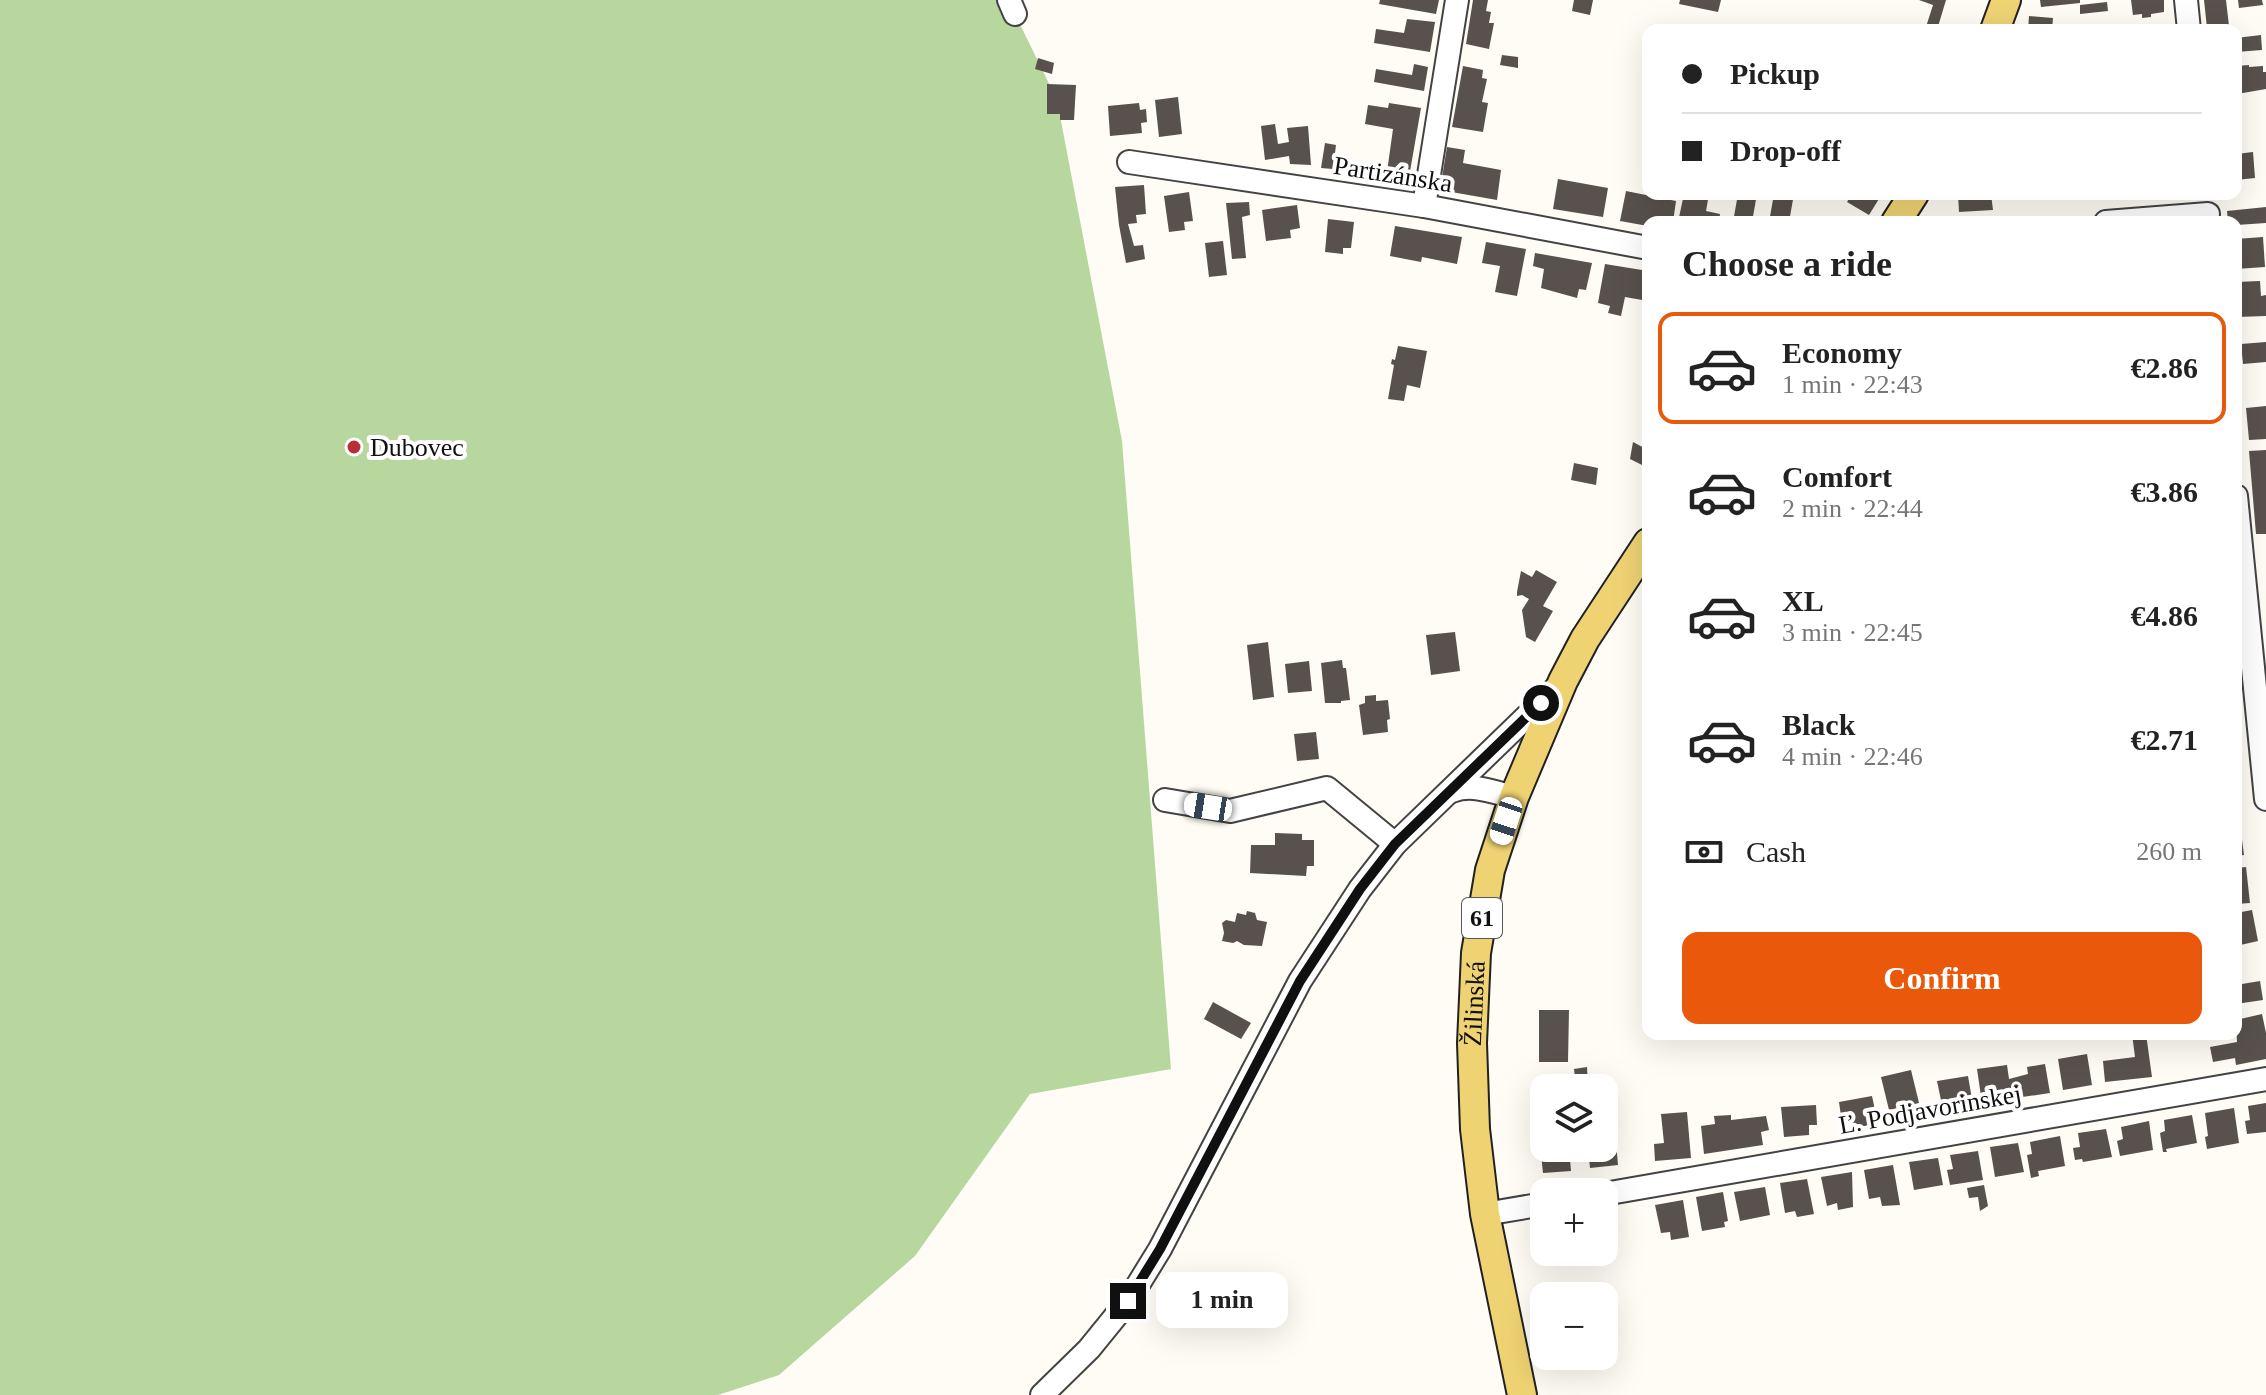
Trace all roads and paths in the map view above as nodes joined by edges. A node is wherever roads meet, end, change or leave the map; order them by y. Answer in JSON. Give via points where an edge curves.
{"nodes":[{"id":1,"x":1457,"y":0,"type":"edge"},
{"id":2,"x":2006,"y":0,"type":"edge"},
{"id":3,"x":2186,"y":0,"type":"edge"},
{"id":4,"x":1997,"y":24,"type":"edge"},
{"id":5,"x":2188,"y":24,"type":"edge"},
{"id":6,"x":1129,"y":162,"type":"dead end"},
{"id":7,"x":1424,"y":206,"type":"junction"},
{"id":8,"x":2208,"y":210,"type":"edge"},
{"id":9,"x":2157,"y":216,"type":"edge"},
{"id":10,"x":1642,"y":247,"type":"edge"},
{"id":11,"x":1642,"y":552,"type":"edge"},
{"id":12,"x":2242,"y":557,"type":"edge"},
{"id":13,"x":1563,"y":681,"type":"junction"},
{"id":14,"x":1452,"y":791,"type":"junction"},
{"id":15,"x":1514,"y":797,"type":"junction"},
{"id":16,"x":2266,"y":799,"type":"edge"},
{"id":17,"x":1165,"y":800,"type":"dead end"},
{"id":18,"x":1395,"y":844,"type":"junction"},
{"id":19,"x":2266,"y":1079,"type":"edge"},
{"id":20,"x":1618,"y":1192,"type":"edge"},
{"id":21,"x":1530,"y":1206,"type":"edge"},
{"id":22,"x":1485,"y":1214,"type":"junction"},
{"id":23,"x":1042,"y":1395,"type":"edge"},
{"id":24,"x":1522,"y":1395,"type":"edge"}],
"edges":[{"from":1,"to":7,"type":"street"},
{"from":2,"to":4,"type":"main road"},
{"from":3,"to":5,"type":"street"},
{"from":6,"to":7,"type":"street","name":"Partizánska"},
{"from":7,"to":10,"type":"street","name":"Partizánska"},
{"from":8,"to":9,"type":"street"},
{"from":11,"to":13,"type":"main road","name":"Žilinská","number":"61"},
{"from":12,"to":16,"type":"street"},
{"from":13,"to":14,"type":"street"},
{"from":13,"to":15,"type":"main road","name":"Žilinská","number":"61"},
{"from":14,"to":15,"type":"street","via":[[1474,787]]},
{"from":14,"to":18,"type":"street"},
{"from":15,"to":22,"type":"main road","name":"Žilinská","number":"61","via":[[1490,870],[1476,953],[1472,1057]]},
{"from":17,"to":18,"type":"street","via":[[1230,811],[1327,788]]},
{"from":18,"to":23,"type":"street","via":[[1300,981],[1128,1301]]},
{"from":19,"to":20,"type":"street","name":"Ľ. Podjavorinskej"},
{"from":21,"to":22,"type":"street"},
{"from":22,"to":24,"type":"main road","number":"61"}]}
